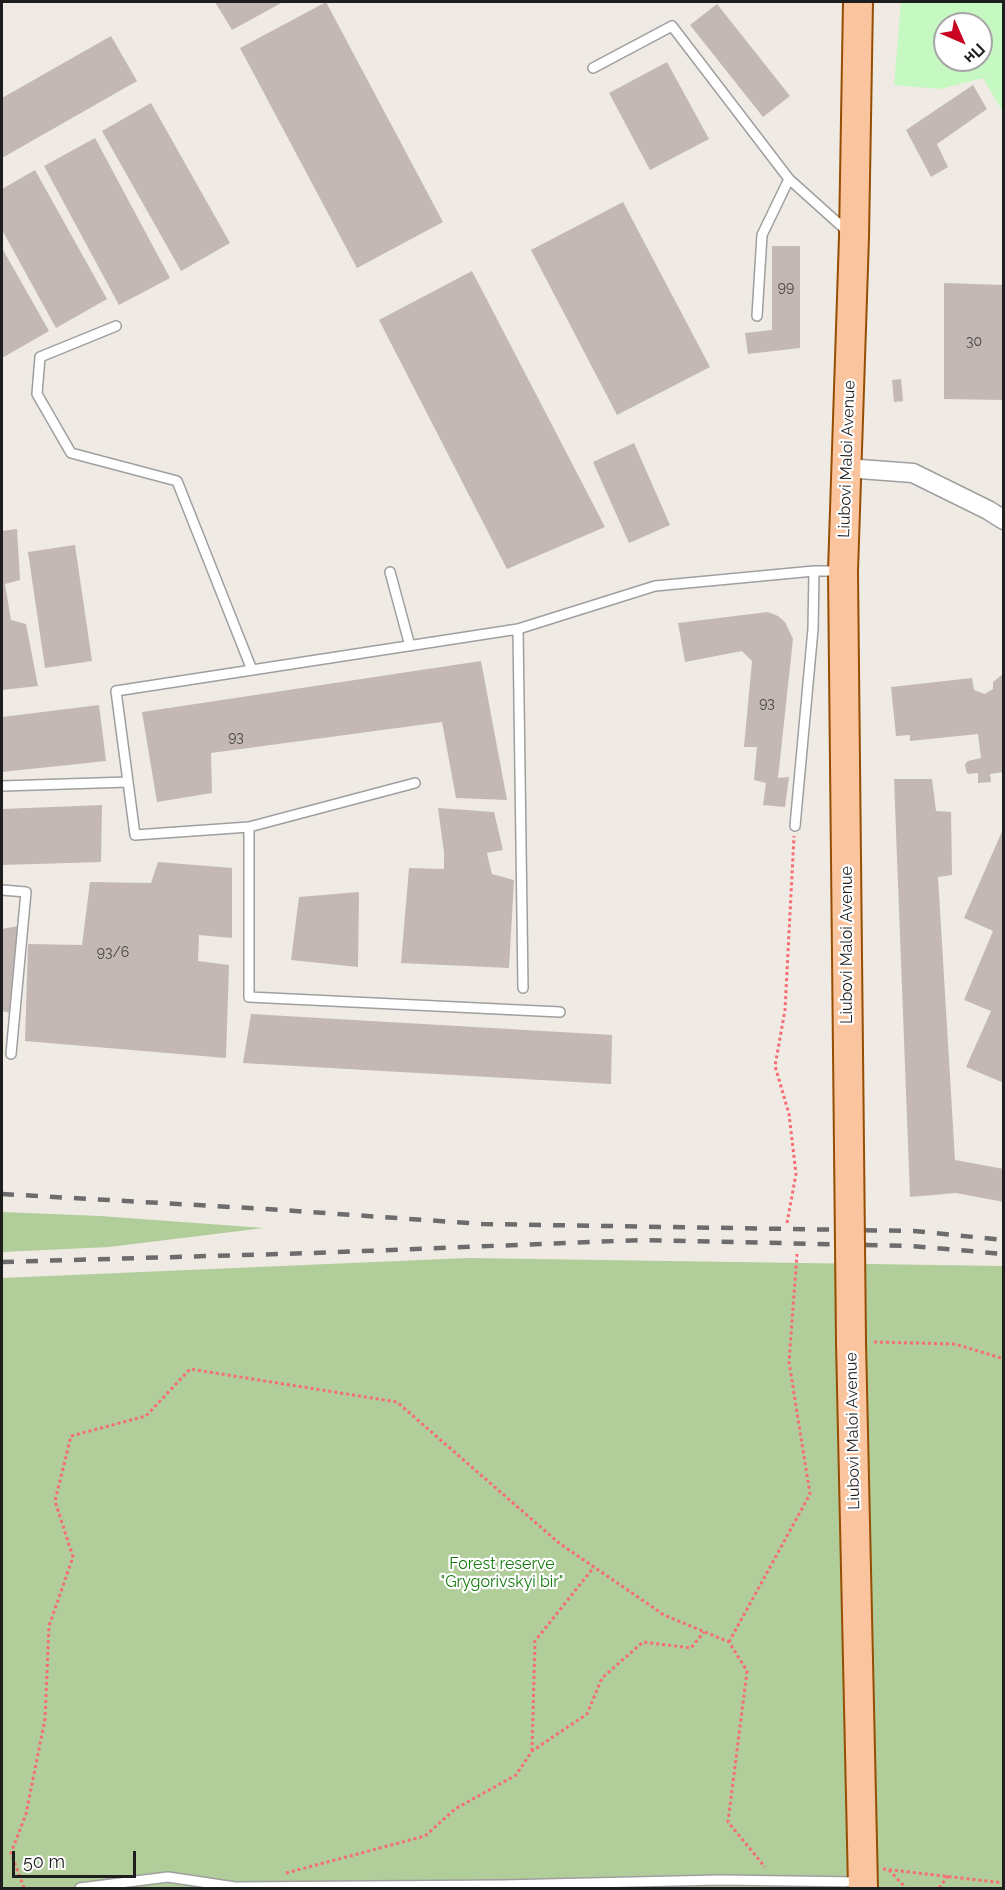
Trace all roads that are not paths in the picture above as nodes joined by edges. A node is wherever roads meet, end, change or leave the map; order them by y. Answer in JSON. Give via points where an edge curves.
{"nodes":[{"id":1,"x":858,"y":2,"type":"edge"},
{"id":2,"x":593,"y":68,"type":"dead end"},
{"id":3,"x":789,"y":179,"type":"junction"},
{"id":4,"x":854,"y":237,"type":"junction"},
{"id":5,"x":757,"y":316,"type":"dead end"},
{"id":6,"x":116,"y":326,"type":"dead end"},
{"id":7,"x":846,"y":468,"type":"junction"},
{"id":8,"x":1004,"y":520,"type":"edge"},
{"id":9,"x":814,"y":571,"type":"junction"},
{"id":10,"x":843,"y":571,"type":"junction"},
{"id":11,"x":390,"y":572,"type":"dead end"},
{"id":12,"x":518,"y":629,"type":"junction"},
{"id":13,"x":410,"y":646,"type":"junction"},
{"id":14,"x":252,"y":670,"type":"junction"},
{"id":15,"x":128,"y":782,"type":"junction"},
{"id":16,"x":415,"y":783,"type":"dead end"},
{"id":17,"x":2,"y":786,"type":"edge"},
{"id":18,"x":795,"y":826,"type":"road end"},
{"id":19,"x":249,"y":827,"type":"junction"},
{"id":20,"x":2,"y":890,"type":"edge"},
{"id":21,"x":523,"y":988,"type":"dead end"},
{"id":22,"x":560,"y":1012,"type":"dead end"},
{"id":23,"x":11,"y":1054,"type":"dead end"},
{"id":24,"x":870,"y":1877,"type":"edge"},
{"id":25,"x":80,"y":1888,"type":"edge"}],
"edges":[{"from":1,"to":4,"type":"main road","name":"Liubovi Maloi Avenue"},
{"from":2,"to":3,"type":"lane","via":[[672,26]]},
{"from":3,"to":4,"type":"lane"},
{"from":3,"to":5,"type":"lane","via":[[762,235]]},
{"from":4,"to":7,"type":"main road","name":"Liubovi Maloi Avenue"},
{"from":6,"to":14,"type":"lane","via":[[40,357],[37,394],[70,453],[177,482]]},
{"from":7,"to":8,"type":"street","via":[[913,473]]},
{"from":7,"to":10,"type":"main road","name":"Liubovi Maloi Avenue"},
{"from":9,"to":10,"type":"lane"},
{"from":9,"to":12,"type":"lane","via":[[655,586]]},
{"from":9,"to":18,"type":"lane","via":[[813,629]]},
{"from":10,"to":24,"type":"main road","name":"Liubovi Maloi Avenue","bridge":true,"via":[[851,1342]]},
{"from":11,"to":13,"type":"lane"},
{"from":12,"to":13,"type":"lane"},
{"from":12,"to":21,"type":"lane"},
{"from":13,"to":14,"type":"lane"},
{"from":14,"to":15,"type":"lane","via":[[116,691]]},
{"from":15,"to":17,"type":"lane"},
{"from":15,"to":19,"type":"lane","via":[[135,835]]},
{"from":16,"to":19,"type":"lane"},
{"from":19,"to":22,"type":"lane","via":[[249,997]]},
{"from":20,"to":23,"type":"lane","via":[[26,892]]},
{"from":24,"to":25,"type":"lane","via":[[235,1887],[168,1877]]}]}
